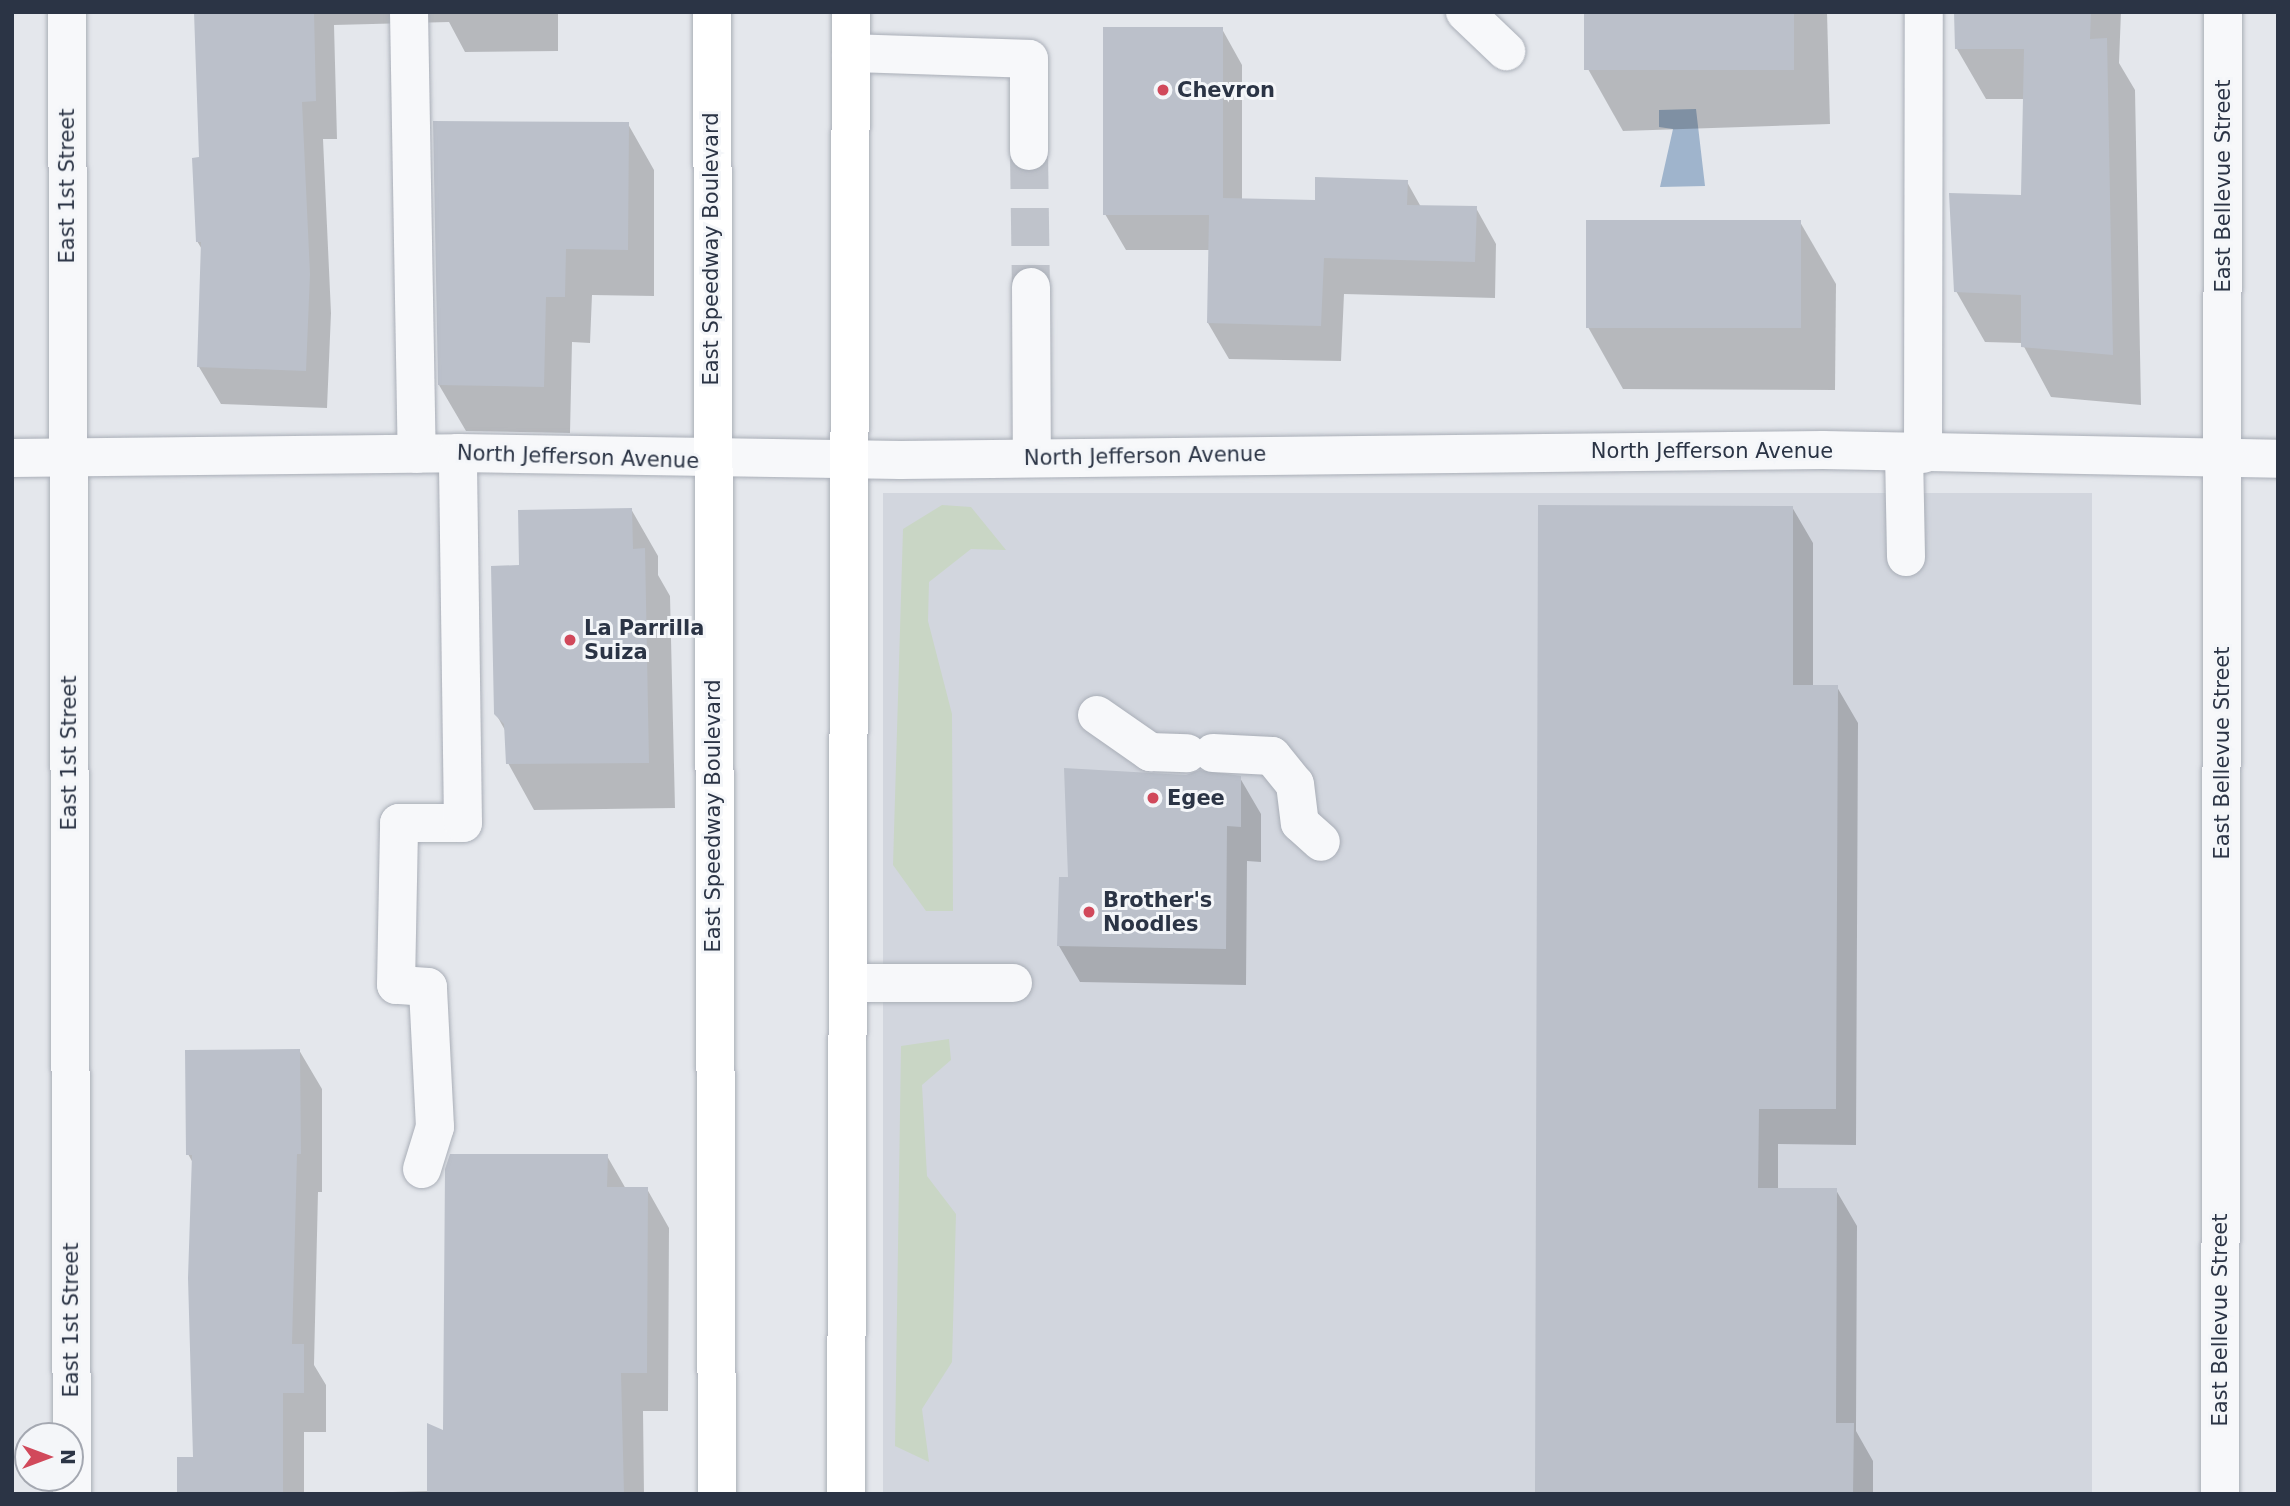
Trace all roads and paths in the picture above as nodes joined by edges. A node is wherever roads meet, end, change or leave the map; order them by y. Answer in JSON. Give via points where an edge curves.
{"nodes":[{"id":1,"x":67,"y":12,"type":"edge"},
{"id":2,"x":408,"y":12,"type":"edge"},
{"id":3,"x":712,"y":12,"type":"edge"},
{"id":4,"x":851,"y":12,"type":"edge"},
{"id":5,"x":1465,"y":12,"type":"edge"},
{"id":6,"x":1924,"y":12,"type":"edge"},
{"id":7,"x":2223,"y":12,"type":"edge"},
{"id":8,"x":1506,"y":51,"type":"dead end"},
{"id":9,"x":851,"y":53,"type":"junction"},
{"id":10,"x":1028,"y":151,"type":"tunnel mouth"},
{"id":11,"x":1031,"y":287,"type":"tunnel mouth"},
{"id":12,"x":458,"y":453,"type":"junction"},
{"id":13,"x":1914,"y":453,"type":"junction"},
{"id":14,"x":417,"y":454,"type":"junction"},
{"id":15,"x":67,"y":457,"type":"junction"},
{"id":16,"x":12,"y":458,"type":"edge"},
{"id":17,"x":1032,"y":458,"type":"junction"},
{"id":18,"x":2278,"y":459,"type":"edge"},
{"id":19,"x":710,"y":460,"type":"junction"},
{"id":20,"x":847,"y":460,"type":"junction"},
{"id":21,"x":2222,"y":460,"type":"junction"},
{"id":22,"x":1906,"y":557,"type":"dead end"},
{"id":23,"x":1097,"y":715,"type":"dead end"},
{"id":24,"x":1321,"y":842,"type":"dead end"},
{"id":25,"x":848,"y":983,"type":"junction"},
{"id":26,"x":1013,"y":983,"type":"dead end"},
{"id":27,"x":422,"y":1169,"type":"dead end"},
{"id":28,"x":72,"y":1494,"type":"edge"},
{"id":29,"x":717,"y":1494,"type":"edge"},
{"id":30,"x":846,"y":1494,"type":"edge"},
{"id":31,"x":2220,"y":1494,"type":"edge"}],
"edges":[{"from":1,"to":15,"type":"street","name":"East 1st Street"},
{"from":2,"to":14,"type":"street"},
{"from":3,"to":19,"type":"main road","name":"East Speedway Boulevard"},
{"from":4,"to":9,"type":"main road"},
{"from":5,"to":8,"type":"street"},
{"from":6,"to":13,"type":"street"},
{"from":7,"to":21,"type":"street","name":"East Bellevue Street"},
{"from":9,"to":10,"type":"street","via":[[1028,59]]},
{"from":9,"to":20,"type":"main road"},
{"from":11,"to":17,"type":"street"},
{"from":12,"to":14,"type":"street","name":"North Jefferson Avenue"},
{"from":12,"to":19,"type":"street","name":"North Jefferson Avenue"},
{"from":12,"to":27,"type":"street","via":[[463,823],[399,823],[396,985],[428,987],[435,1127]]},
{"from":13,"to":17,"type":"street","name":"North Jefferson Avenue"},
{"from":13,"to":21,"type":"street","name":"North Jefferson Avenue"},
{"from":13,"to":22,"type":"street"},
{"from":14,"to":15,"type":"street","name":"North Jefferson Avenue"},
{"from":15,"to":16,"type":"street","name":"North Jefferson Avenue"},
{"from":15,"to":28,"type":"street","name":"East 1st Street"},
{"from":17,"to":20,"type":"street","name":"North Jefferson Avenue"},
{"from":18,"to":21,"type":"street","name":"North Jefferson Avenue"},
{"from":19,"to":20,"type":"street","name":"North Jefferson Avenue"},
{"from":19,"to":29,"type":"main road","name":"East Speedway Boulevard"},
{"from":20,"to":25,"type":"main road"},
{"from":21,"to":31,"type":"street","name":"East Bellevue Street"},
{"from":23,"to":24,"type":"street","via":[[1150,752],[1272,756],[1295,784],[1300,822]]},
{"from":25,"to":26,"type":"street"},
{"from":25,"to":30,"type":"main road"}]}
